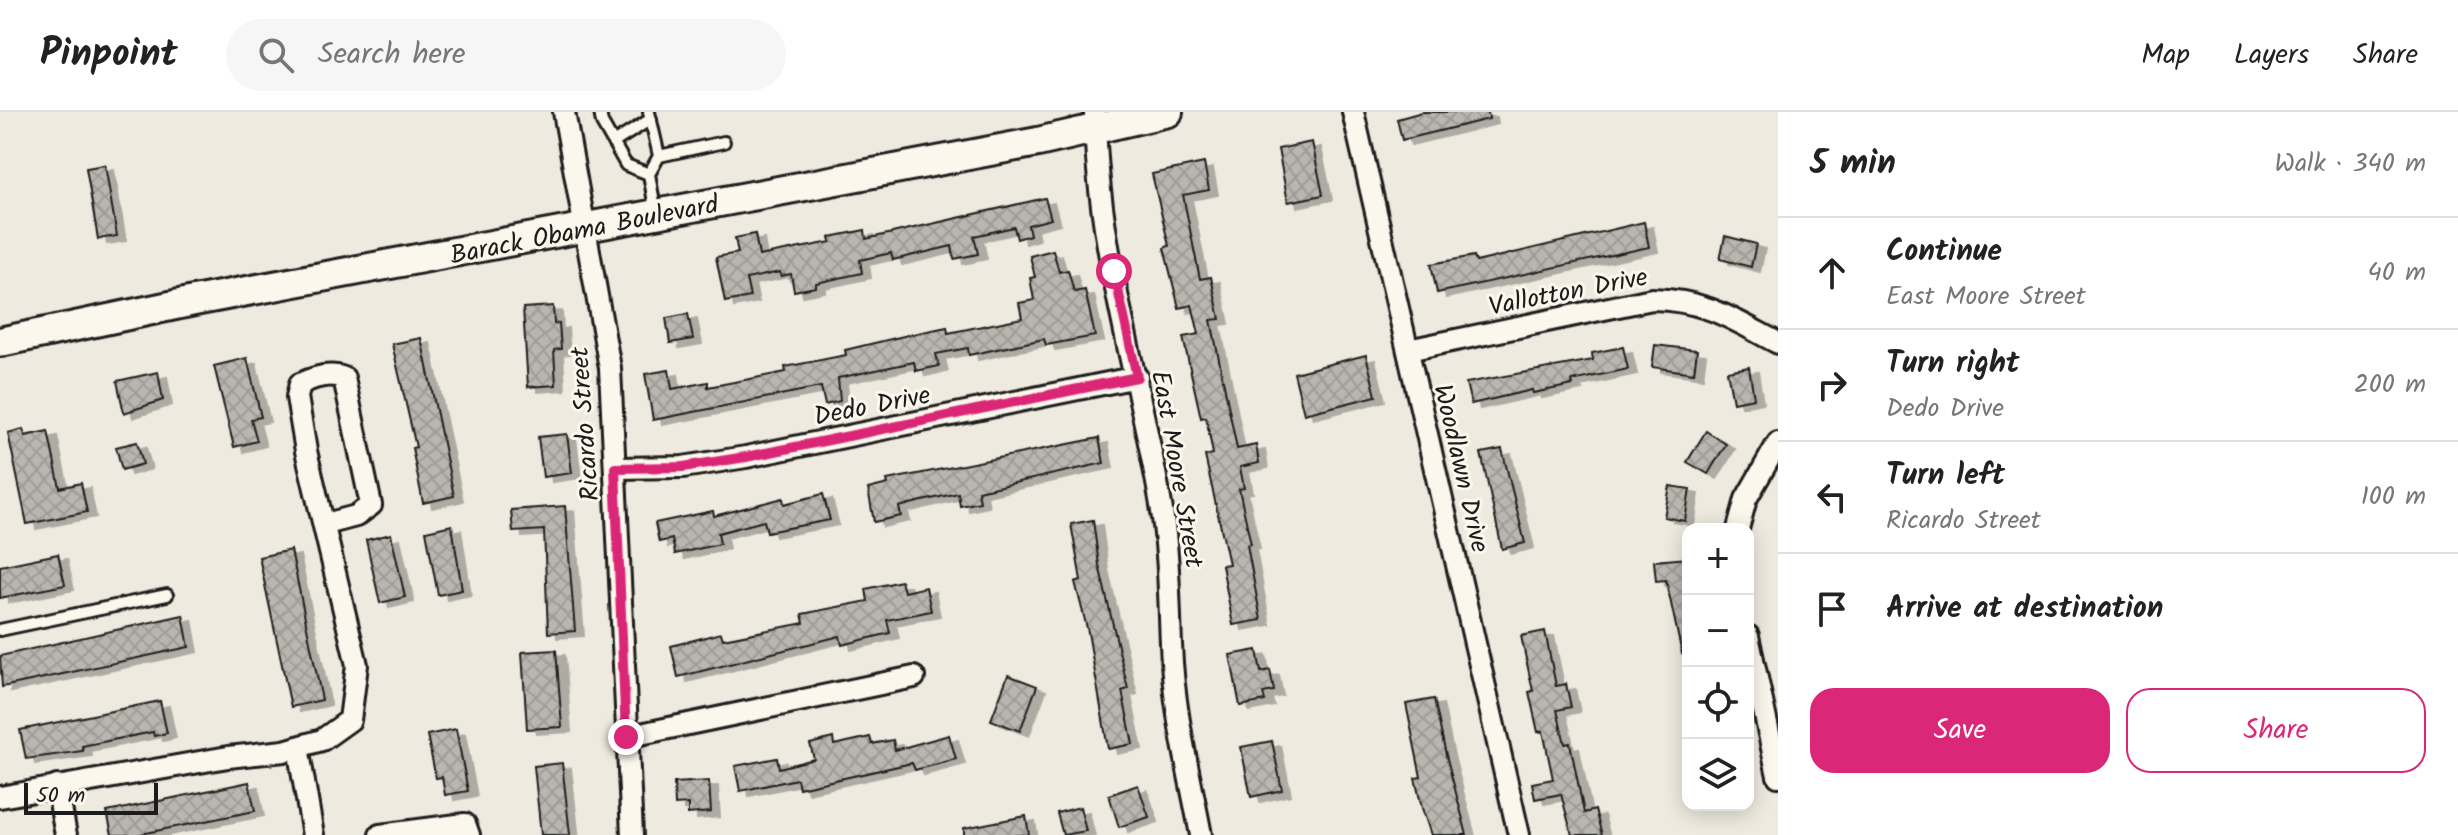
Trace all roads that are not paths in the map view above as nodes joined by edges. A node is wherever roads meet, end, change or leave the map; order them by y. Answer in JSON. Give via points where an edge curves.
{"nodes":[{"id":1,"x":564,"y":112,"type":"edge"},
{"id":2,"x":600,"y":112,"type":"edge"},
{"id":3,"x":1168,"y":112,"type":"edge"},
{"id":4,"x":1353,"y":112,"type":"edge"},
{"id":5,"x":650,"y":115,"type":"edge"},
{"id":6,"x":1095,"y":120,"type":"edge"},
{"id":7,"x":724,"y":142,"type":"dead end"},
{"id":8,"x":613,"y":143,"type":"junction"},
{"id":9,"x":659,"y":156,"type":"junction"},
{"id":10,"x":649,"y":174,"type":"junction"},
{"id":11,"x":656,"y":215,"type":"junction"},
{"id":12,"x":584,"y":229,"type":"junction"},
{"id":13,"x":0,"y":342,"type":"edge"},
{"id":14,"x":1778,"y":343,"type":"edge"},
{"id":15,"x":1408,"y":350,"type":"junction"},
{"id":16,"x":1137,"y":377,"type":"junction"},
{"id":17,"x":1778,"y":443,"type":"edge"},
{"id":18,"x":615,"y":468,"type":"junction"},
{"id":19,"x":1740,"y":523,"type":"edge"},
{"id":20,"x":326,"y":524,"type":"junction"},
{"id":21,"x":167,"y":595,"type":"dead end"},
{"id":22,"x":0,"y":630,"type":"edge"},
{"id":23,"x":1754,"y":664,"type":"edge"},
{"id":24,"x":914,"y":677,"type":"dead end"},
{"id":25,"x":626,"y":737,"type":"junction"},
{"id":26,"x":298,"y":747,"type":"junction"},
{"id":27,"x":1778,"y":776,"type":"edge"},
{"id":28,"x":57,"y":786,"type":"junction"},
{"id":29,"x":0,"y":797,"type":"edge"},
{"id":30,"x":66,"y":835,"type":"edge"},
{"id":31,"x":313,"y":835,"type":"edge"},
{"id":32,"x":380,"y":835,"type":"edge"},
{"id":33,"x":469,"y":835,"type":"edge"},
{"id":34,"x":632,"y":835,"type":"edge"},
{"id":35,"x":1201,"y":835,"type":"edge"},
{"id":36,"x":1519,"y":835,"type":"edge"}],
"edges":[{"from":1,"to":12,"type":"street","name":"Ricardo Street"},
{"from":2,"to":8,"type":"lane"},
{"from":3,"to":6,"type":"main road","name":"Barack Obama Boulevard"},
{"from":4,"to":15,"type":"street","name":"Woodlawn Drive"},
{"from":5,"to":8,"type":"lane"},
{"from":5,"to":9,"type":"lane"},
{"from":6,"to":11,"type":"main road","name":"Barack Obama Boulevard"},
{"from":6,"to":16,"type":"street","name":"East Moore Street","via":[[1098,192]]},
{"from":7,"to":9,"type":"lane"},
{"from":8,"to":10,"type":"lane","via":[[626,165]]},
{"from":9,"to":10,"type":"lane"},
{"from":10,"to":11,"type":"lane"},
{"from":11,"to":12,"type":"main road","name":"Barack Obama Boulevard"},
{"from":12,"to":13,"type":"main road","name":"Barack Obama Boulevard"},
{"from":12,"to":18,"type":"street","name":"Ricardo Street","via":[[610,368]]},
{"from":14,"to":15,"type":"street","name":"Vallotton Drive","via":[[1722,311],[1676,299],[1652,299]]},
{"from":15,"to":36,"type":"street","name":"Woodlawn Drive"},
{"from":16,"to":18,"type":"street","name":"Dedo Drive","via":[[746,457],[683,467]]},
{"from":16,"to":35,"type":"street","name":"East Moore Street","via":[[1162,506],[1177,709]]},
{"from":17,"to":19,"type":"street","via":[[1746,499]]},
{"from":18,"to":25,"type":"street","name":"Ricardo Street"},
{"from":20,"to":20,"type":"street","via":[[297,397],[300,384],[336,375],[344,378],[371,505],[356,516]]},
{"from":20,"to":26,"type":"street","via":[[357,665],[350,720],[322,740]]},
{"from":21,"to":22,"type":"lane"},
{"from":23,"to":27,"type":"street"},
{"from":24,"to":25,"type":"street"},
{"from":25,"to":34,"type":"street","name":"Ricardo Street"},
{"from":26,"to":28,"type":"street"},
{"from":26,"to":31,"type":"street"},
{"from":28,"to":29,"type":"street"},
{"from":28,"to":30,"type":"street"},
{"from":32,"to":33,"type":"street","via":[[465,824]]}]}
